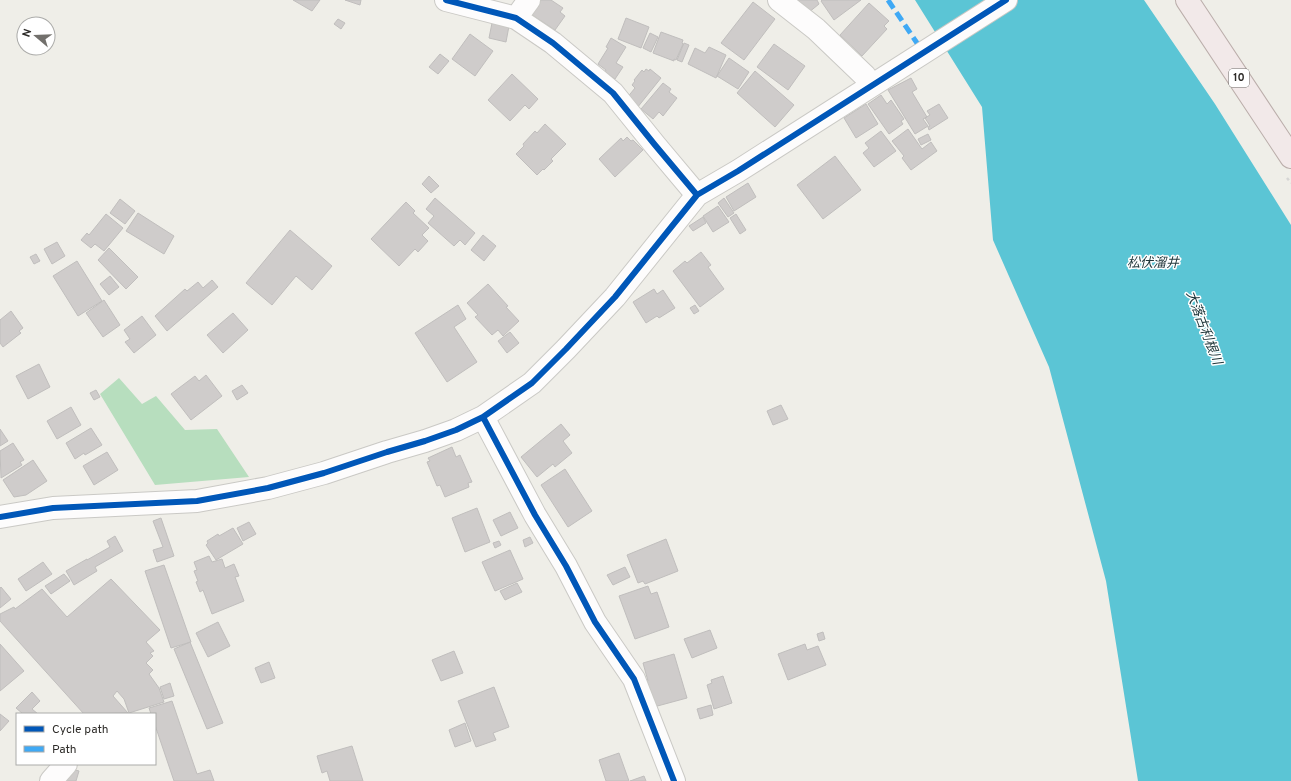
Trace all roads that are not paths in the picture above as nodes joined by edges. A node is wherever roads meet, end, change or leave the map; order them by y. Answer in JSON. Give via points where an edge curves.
{"nodes":[{"id":1,"x":446,"y":0,"type":"edge"},
{"id":2,"x":529,"y":0,"type":"edge"},
{"id":3,"x":779,"y":0,"type":"edge"},
{"id":4,"x":1006,"y":0,"type":"edge"},
{"id":5,"x":1187,"y":0,"type":"edge"},
{"id":6,"x":516,"y":18,"type":"junction"},
{"id":7,"x":872,"y":85,"type":"junction"},
{"id":8,"x":1291,"y":157,"type":"edge"},
{"id":9,"x":697,"y":195,"type":"junction"},
{"id":10,"x":483,"y":417,"type":"junction"},
{"id":11,"x":0,"y":516,"type":"edge"},
{"id":12,"x":65,"y":765,"type":"edge"},
{"id":13,"x":51,"y":781,"type":"edge"},
{"id":14,"x":674,"y":781,"type":"edge"}],
"edges":[{"from":1,"to":6,"type":"street"},
{"from":2,"to":6,"type":"street"},
{"from":3,"to":7,"type":"street","via":[[816,29]]},
{"from":4,"to":7,"type":"street"},
{"from":5,"to":8,"type":"main road","number":"10"},
{"from":6,"to":9,"type":"street","via":[[553,43],[613,93],[654,146]]},
{"from":7,"to":9,"type":"street"},
{"from":9,"to":10,"type":"street","via":[[615,296],[566,348],[532,383]]},
{"from":10,"to":11,"type":"street","via":[[425,441],[268,488],[197,501],[53,508]]},
{"from":10,"to":14,"type":"street","via":[[596,622],[634,679]]},
{"from":12,"to":13,"type":"street"}]}
